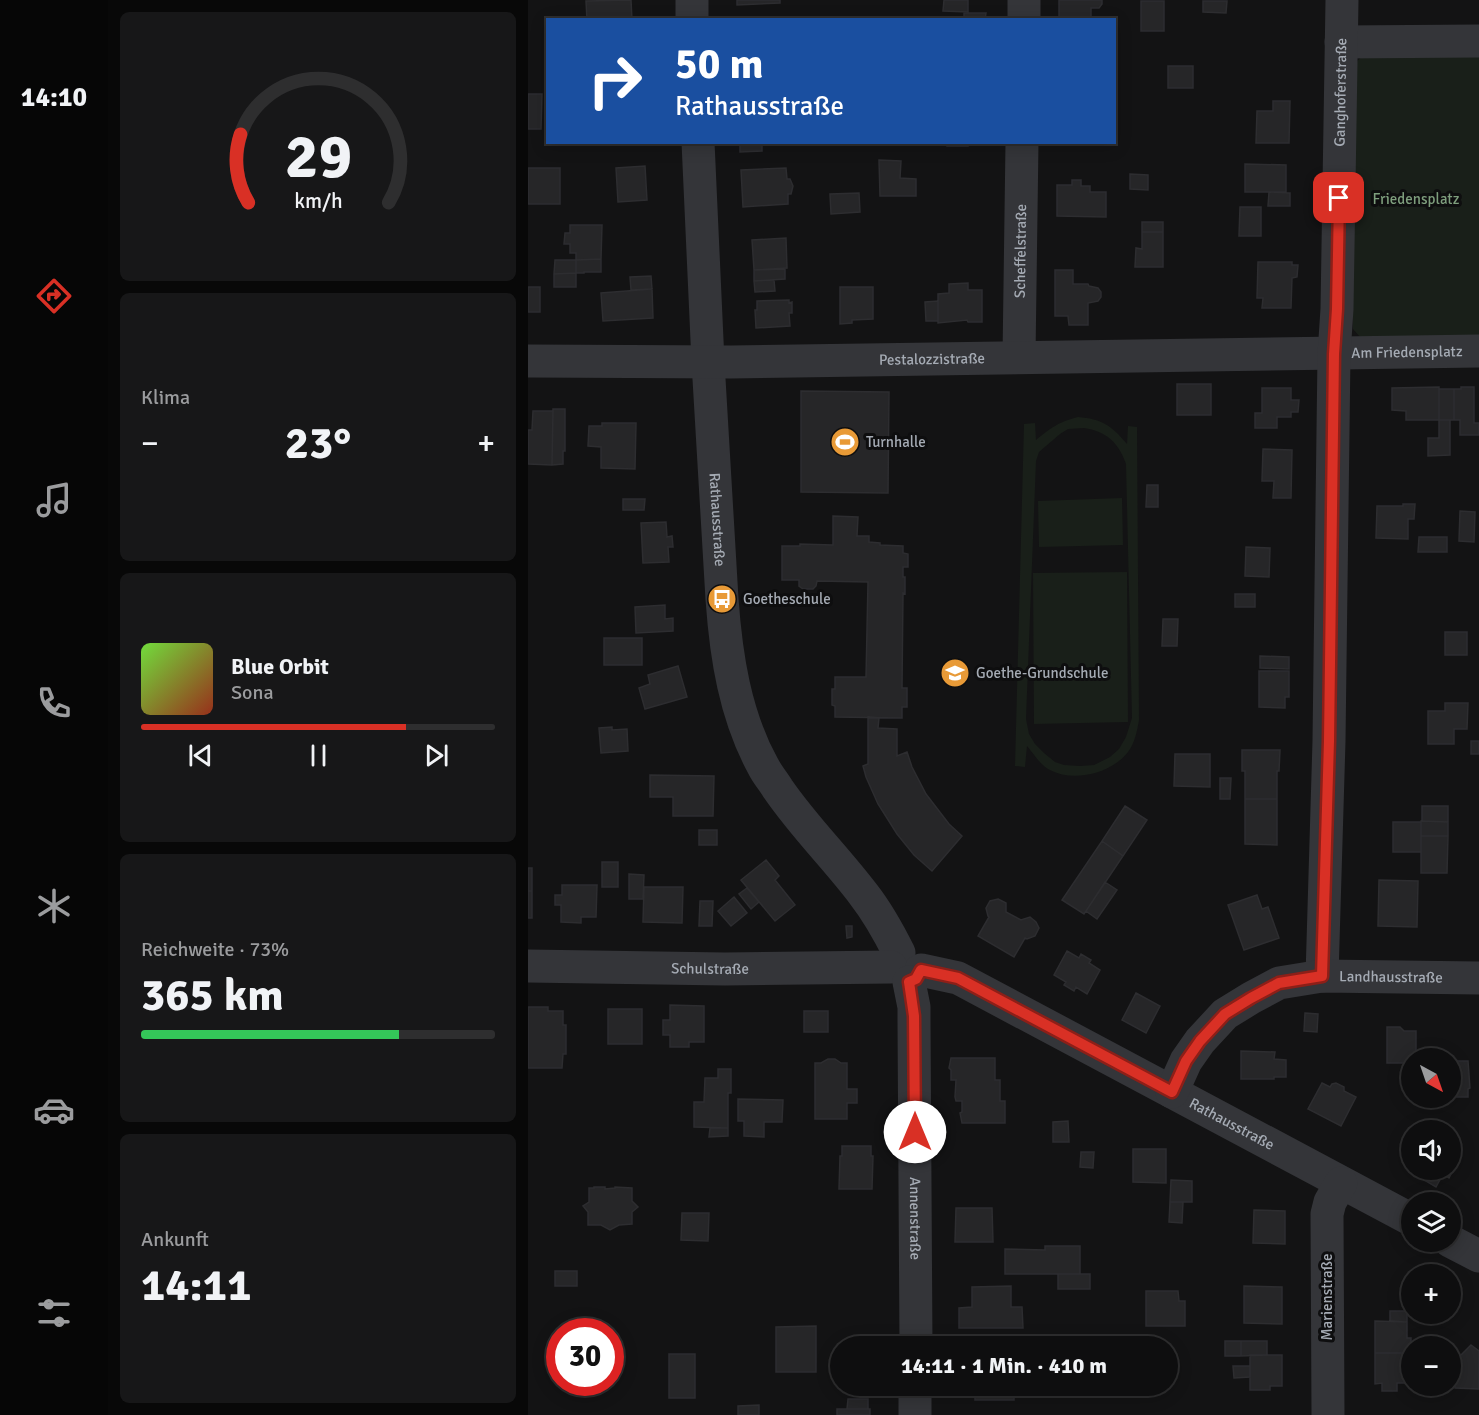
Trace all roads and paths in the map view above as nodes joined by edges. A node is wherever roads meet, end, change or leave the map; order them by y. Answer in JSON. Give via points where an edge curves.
{"nodes":[{"id":1,"x":692,"y":0,"type":"edge"},
{"id":2,"x":1024,"y":0,"type":"edge"},
{"id":3,"x":1342,"y":0,"type":"edge"},
{"id":4,"x":692,"y":18,"type":"edge"},
{"id":5,"x":1024,"y":18,"type":"edge"},
{"id":6,"x":1479,"y":41,"type":"edge"},
{"id":7,"x":1341,"y":42,"type":"junction"},
{"id":8,"x":698,"y":144,"type":"edge"},
{"id":9,"x":1022,"y":144,"type":"edge"},
{"id":10,"x":1479,"y":351,"type":"edge"},
{"id":11,"x":1334,"y":354,"type":"junction"},
{"id":12,"x":1019,"y":357,"type":"junction"},
{"id":13,"x":528,"y":361,"type":"edge"},
{"id":14,"x":708,"y":362,"type":"junction"},
{"id":15,"x":528,"y":966,"type":"edge"},
{"id":16,"x":905,"y":968,"type":"junction"},
{"id":17,"x":1322,"y":976,"type":"junction"},
{"id":18,"x":1479,"y":978,"type":"edge"},
{"id":19,"x":1172,"y":1092,"type":"junction"},
{"id":20,"x":1341,"y":1183,"type":"junction"},
{"id":21,"x":1401,"y":1214,"type":"edge"},
{"id":22,"x":1461,"y":1247,"type":"edge"},
{"id":23,"x":1479,"y":1256,"type":"edge"},
{"id":24,"x":916,"y":1336,"type":"edge"},
{"id":25,"x":915,"y":1396,"type":"edge"},
{"id":26,"x":915,"y":1415,"type":"edge"},
{"id":27,"x":1328,"y":1415,"type":"edge"}],
"edges":[{"from":1,"to":4,"type":"street"},
{"from":2,"to":5,"type":"street"},
{"from":3,"to":7,"type":"street","name":"Ganghoferstraße"},
{"from":6,"to":7,"type":"street"},
{"from":7,"to":11,"type":"street","name":"Ganghoferstraße"},
{"from":8,"to":14,"type":"street","name":"Rathausstraße"},
{"from":9,"to":12,"type":"street","name":"Scheffelstraße"},
{"from":10,"to":11,"type":"street","name":"Am Friedensplatz"},
{"from":11,"to":12,"type":"street","name":"Pestalozzistraße"},
{"from":11,"to":17,"type":"street","name":"Ganghoferstraße"},
{"from":12,"to":14,"type":"street","name":"Pestalozzistraße"},
{"from":13,"to":14,"type":"street","name":"Pestalozzistraße"},
{"from":14,"to":16,"type":"street","name":"Rathausstraße","via":[[724,634],[741,714],[763,767],[864,894],[883,921]]},
{"from":15,"to":16,"type":"street","name":"Schulstraße"},
{"from":16,"to":19,"type":"street","name":"Rathausstraße","via":[[958,978]]},
{"from":16,"to":24,"type":"street","name":"Annenstraße","via":[[915,1021]]},
{"from":17,"to":18,"type":"street","name":"Landhausstraße"},
{"from":17,"to":19,"type":"street","name":"Landhausstraße","via":[[1279,983],[1225,1014],[1186,1061]]},
{"from":19,"to":20,"type":"street","name":"Rathausstraße"},
{"from":20,"to":21,"type":"street","name":"Rathausstraße"},
{"from":20,"to":27,"type":"street","name":"Marienstraße","via":[[1327,1214]]},
{"from":22,"to":23,"type":"street"},
{"from":25,"to":26,"type":"street"}]}
